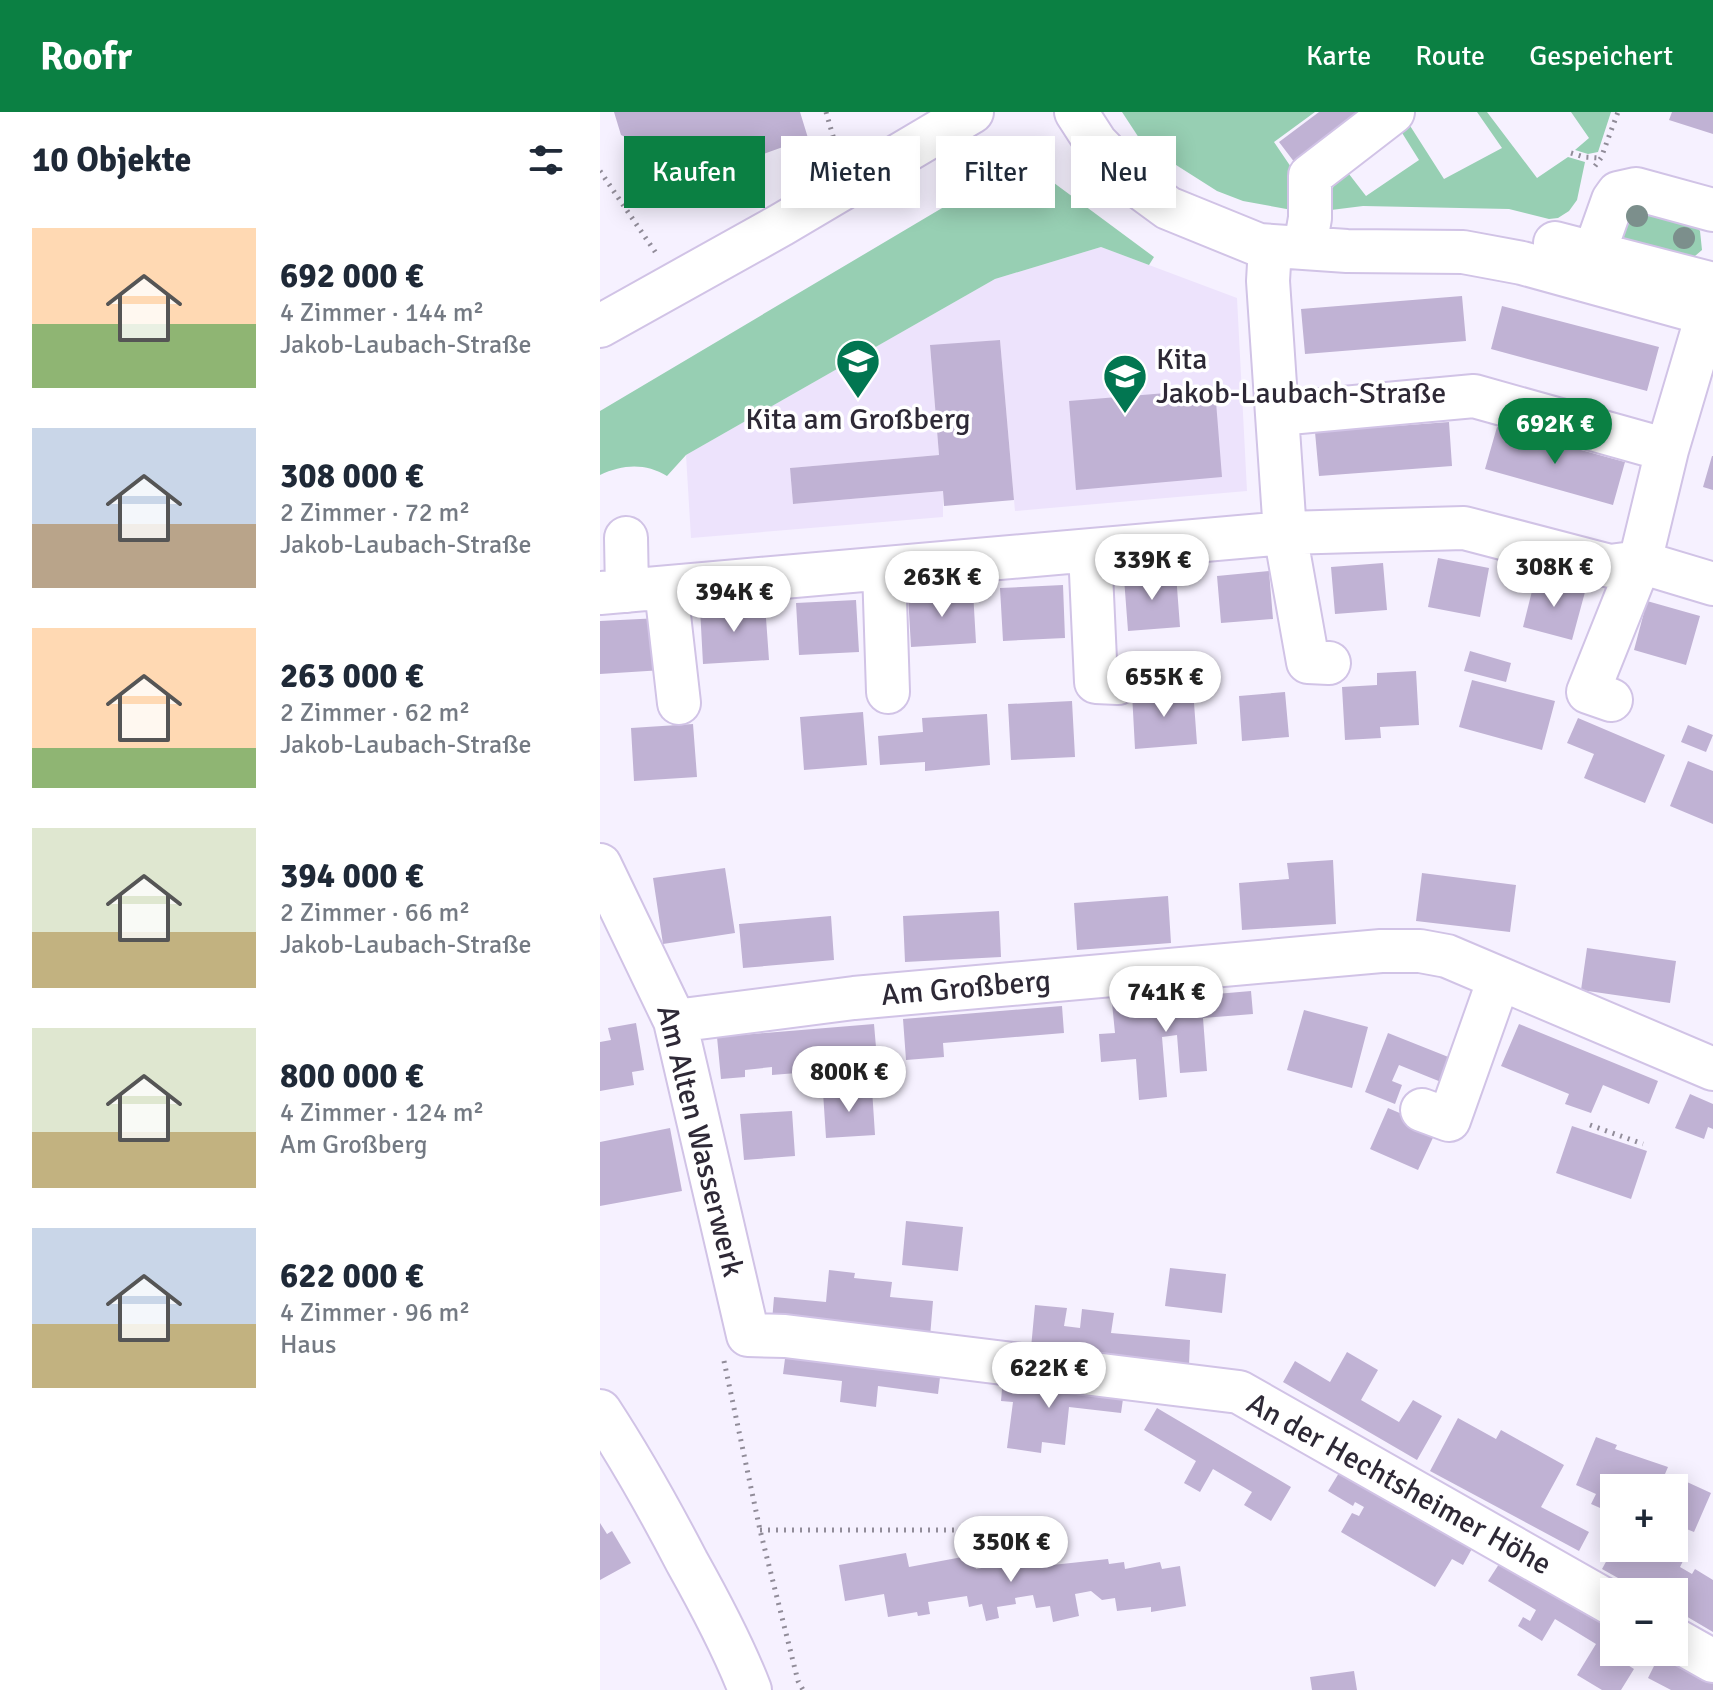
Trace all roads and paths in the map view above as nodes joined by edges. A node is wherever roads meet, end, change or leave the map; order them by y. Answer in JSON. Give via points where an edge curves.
{"nodes":[{"id":1,"x":826,"y":112,"type":"edge"},
{"id":2,"x":972,"y":112,"type":"edge"},
{"id":3,"x":1076,"y":112,"type":"edge"},
{"id":4,"x":1393,"y":112,"type":"edge"},
{"id":5,"x":1618,"y":112,"type":"edge"},
{"id":6,"x":833,"y":136,"type":"edge"},
{"id":7,"x":1571,"y":153,"type":"dead end"},
{"id":8,"x":1601,"y":158,"type":"junction"},
{"id":9,"x":1593,"y":168,"type":"dead end"},
{"id":10,"x":600,"y":171,"type":"edge"},
{"id":11,"x":1713,"y":210,"type":"edge"},
{"id":12,"x":1287,"y":247,"type":"junction"},
{"id":13,"x":663,"y":263,"type":"dead end"},
{"id":14,"x":1589,"y":267,"type":"junction"},
{"id":15,"x":1711,"y":298,"type":"edge"},
{"id":16,"x":600,"y":326,"type":"edge"},
{"id":17,"x":1278,"y":414,"type":"junction"},
{"id":18,"x":1697,"y":414,"type":"edge"},
{"id":19,"x":1667,"y":450,"type":"junction"},
{"id":20,"x":1285,"y":533,"type":"junction"},
{"id":21,"x":626,"y":538,"type":"dead end"},
{"id":22,"x":1090,"y":551,"type":"junction"},
{"id":23,"x":1640,"y":562,"type":"junction"},
{"id":24,"x":884,"y":569,"type":"junction"},
{"id":25,"x":1713,"y":584,"type":"edge"},
{"id":26,"x":631,"y":591,"type":"edge"},
{"id":27,"x":1307,"y":663,"type":"dead end"},
{"id":28,"x":1095,"y":683,"type":"dead end"},
{"id":29,"x":1586,"y":691,"type":"dead end"},
{"id":30,"x":888,"y":694,"type":"dead end"},
{"id":31,"x":679,"y":703,"type":"dead end"},
{"id":32,"x":600,"y":865,"type":"edge"},
{"id":33,"x":1499,"y":979,"type":"junction"},
{"id":34,"x":675,"y":1021,"type":"junction"},
{"id":35,"x":1713,"y":1069,"type":"edge"},
{"id":36,"x":1422,"y":1110,"type":"dead end"},
{"id":37,"x":1590,"y":1125,"type":"dead end"},
{"id":38,"x":1643,"y":1144,"type":"dead end"},
{"id":39,"x":748,"y":1335,"type":"junction"},
{"id":40,"x":600,"y":1411,"type":"edge"},
{"id":41,"x":760,"y":1530,"type":"junction"},
{"id":42,"x":980,"y":1530,"type":"dead end"},
{"id":43,"x":1600,"y":1597,"type":"edge"},
{"id":44,"x":1688,"y":1647,"type":"edge"},
{"id":45,"x":1713,"y":1661,"type":"edge"},
{"id":46,"x":750,"y":1690,"type":"edge"},
{"id":47,"x":803,"y":1690,"type":"edge"}],
"edges":[{"from":1,"to":6,"type":"path"},
{"from":2,"to":16,"type":"street"},
{"from":3,"to":12,"type":"street","via":[[1116,166],[1168,208],[1234,237]]},
{"from":4,"to":12,"type":"street","via":[[1310,176],[1310,218]]},
{"from":5,"to":8,"type":"path"},
{"from":7,"to":8,"type":"path"},
{"from":8,"to":9,"type":"path"},
{"from":10,"to":13,"type":"path"},
{"from":11,"to":14,"type":"street","via":[[1636,189],[1618,193]]},
{"from":12,"to":14,"type":"street","via":[[1368,233],[1439,229],[1510,236]]},
{"from":12,"to":17,"type":"street","via":[[1268,281]]},
{"from":14,"to":15,"type":"street"},
{"from":15,"to":18,"type":"street"},
{"from":17,"to":19,"type":"street","via":[[1474,396]]},
{"from":17,"to":20,"type":"street"},
{"from":18,"to":19,"type":"street"},
{"from":19,"to":23,"type":"street"},
{"from":20,"to":22,"type":"street"},
{"from":20,"to":23,"type":"street","via":[[1464,528],[1610,566]]},
{"from":20,"to":27,"type":"street"},
{"from":21,"to":26,"type":"street"},
{"from":22,"to":24,"type":"street"},
{"from":22,"to":28,"type":"street"},
{"from":23,"to":25,"type":"street"},
{"from":23,"to":29,"type":"street"},
{"from":24,"to":26,"type":"street"},
{"from":24,"to":30,"type":"street"},
{"from":26,"to":31,"type":"street"},
{"from":32,"to":34,"type":"street","name":"Am Alten Wasserwerk"},
{"from":33,"to":34,"type":"street","name":"Am Großberg","via":[[1447,956],[1381,951],[854,998]]},
{"from":33,"to":35,"type":"street","name":"Am Großberg"},
{"from":33,"to":36,"type":"street","via":[[1449,1120]]},
{"from":34,"to":39,"type":"street","name":"Am Alten Wasserwerk"},
{"from":37,"to":38,"type":"path"},
{"from":39,"to":41,"type":"path","via":[[723,1355]]},
{"from":39,"to":43,"type":"street","name":"An der Hechtsheimer Höhe","via":[[1239,1392]]},
{"from":40,"to":46,"type":"street","via":[[702,1588]]},
{"from":41,"to":42,"type":"path"},
{"from":41,"to":47,"type":"path"},
{"from":44,"to":45,"type":"street"}]}
